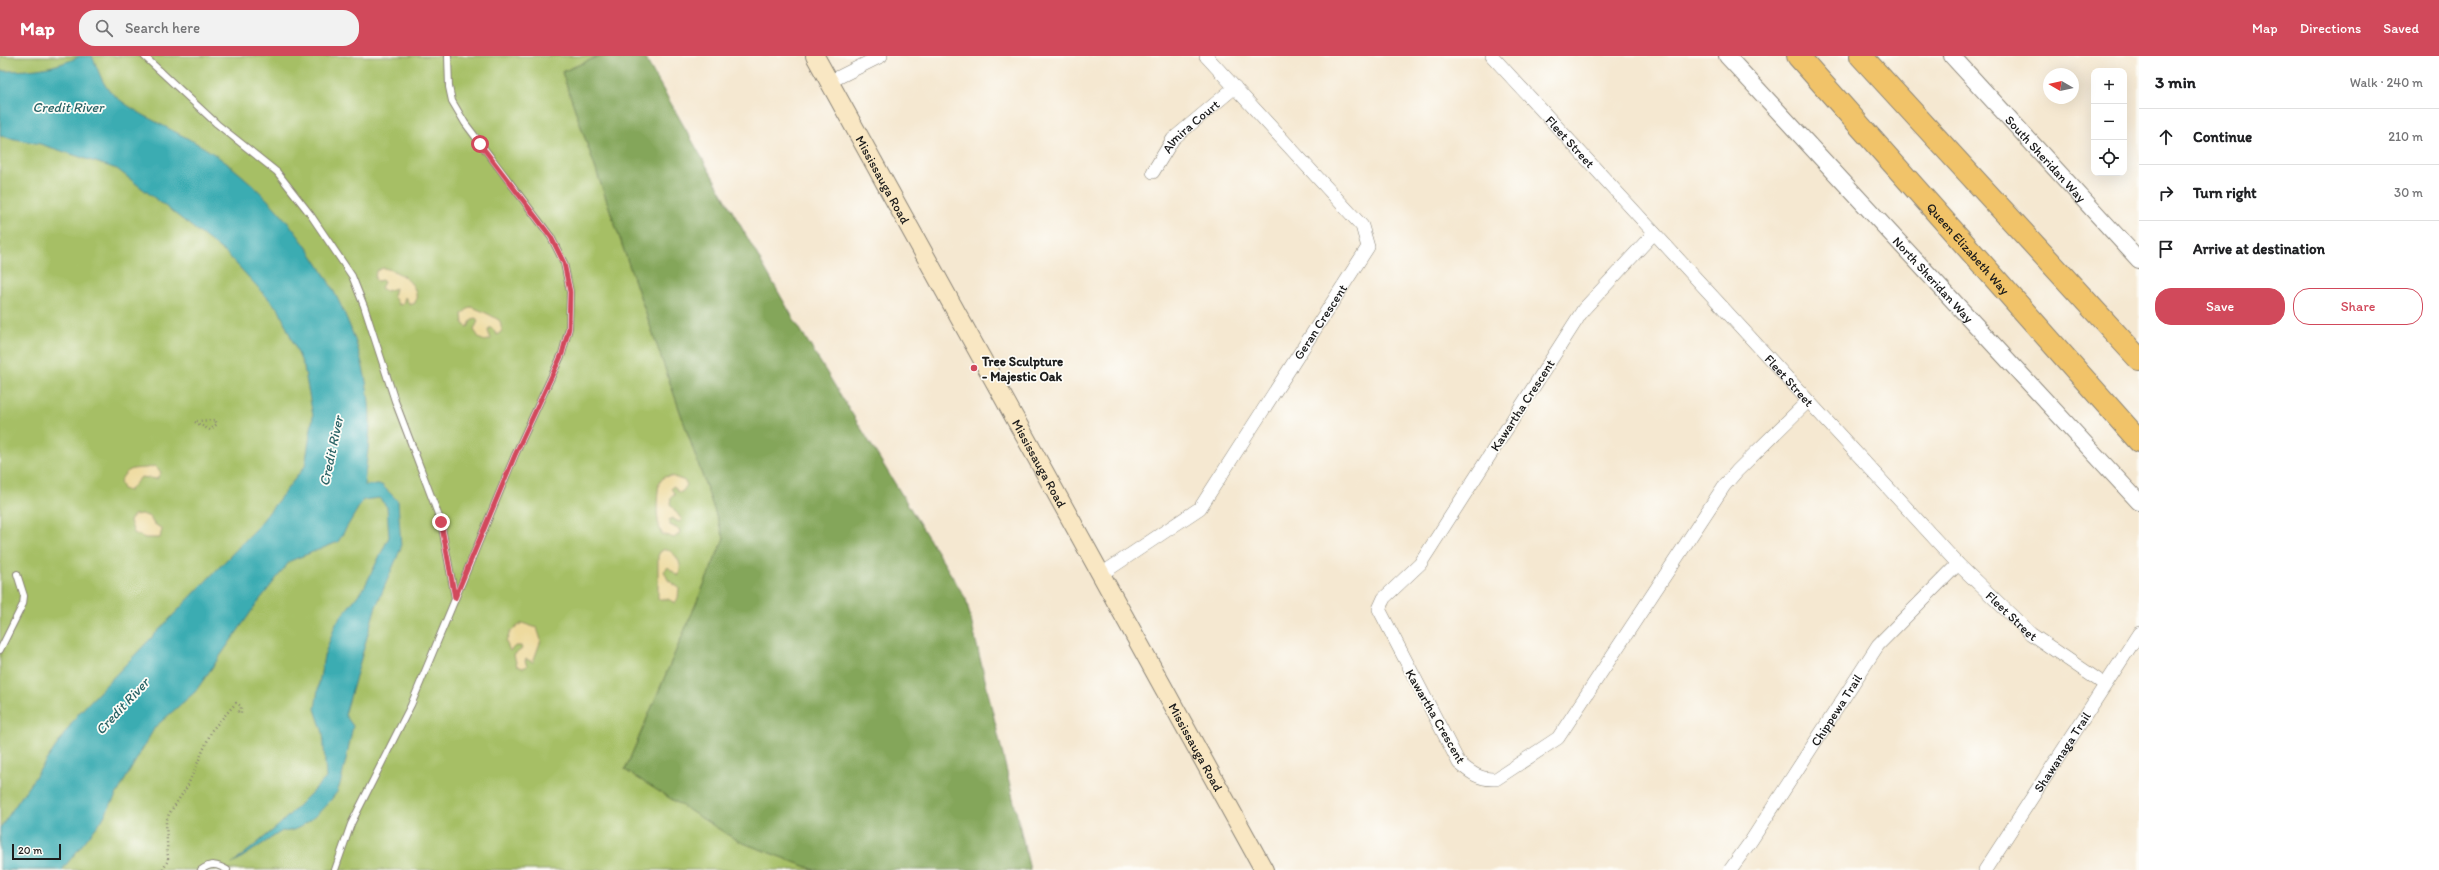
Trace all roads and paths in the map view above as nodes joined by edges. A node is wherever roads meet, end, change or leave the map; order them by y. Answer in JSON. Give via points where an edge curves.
{"nodes":[{"id":1,"x":144,"y":56,"type":"edge"},
{"id":2,"x":448,"y":56,"type":"edge"},
{"id":3,"x":815,"y":56,"type":"edge"},
{"id":4,"x":881,"y":56,"type":"edge"},
{"id":5,"x":1206,"y":56,"type":"edge"},
{"id":6,"x":1492,"y":56,"type":"edge"},
{"id":7,"x":1728,"y":56,"type":"edge"},
{"id":8,"x":1798,"y":56,"type":"edge"},
{"id":9,"x":1861,"y":56,"type":"edge"},
{"id":10,"x":1952,"y":56,"type":"edge"},
{"id":11,"x":829,"y":82,"type":"junction"},
{"id":12,"x":1235,"y":87,"type":"junction"},
{"id":13,"x":1153,"y":172,"type":"dead end"},
{"id":14,"x":1654,"y":233,"type":"junction"},
{"id":15,"x":2139,"y":260,"type":"edge"},
{"id":16,"x":2139,"y":359,"type":"edge"},
{"id":17,"x":1808,"y":401,"type":"junction"},
{"id":18,"x":196,"y":421,"type":"joint"},
{"id":19,"x":2139,"y":441,"type":"edge"},
{"id":20,"x":2139,"y":502,"type":"edge"},
{"id":21,"x":1958,"y":564,"type":"junction"},
{"id":22,"x":17,"y":574,"type":"dead end"},
{"id":23,"x":1100,"y":575,"type":"junction"},
{"id":24,"x":455,"y":598,"type":"junction"},
{"id":25,"x":2139,"y":633,"type":"edge"},
{"id":26,"x":0,"y":650,"type":"edge"},
{"id":27,"x":2104,"y":684,"type":"junction"},
{"id":28,"x":236,"y":711,"type":"dead end"},
{"id":29,"x":163,"y":870,"type":"edge"},
{"id":30,"x":200,"y":870,"type":"edge"},
{"id":31,"x":228,"y":870,"type":"edge"},
{"id":32,"x":335,"y":870,"type":"edge"},
{"id":33,"x":1264,"y":870,"type":"edge"},
{"id":34,"x":1730,"y":870,"type":"edge"},
{"id":35,"x":1985,"y":870,"type":"edge"}],
"edges":[{"from":1,"to":24,"type":"lane","via":[[217,124],[277,172],[310,214],[352,276],[395,401],[441,522]]},
{"from":2,"to":24,"type":"lane","via":[[452,101],[465,123],[551,237],[564,263],[570,292],[569,328],[562,354],[515,455]]},
{"from":3,"to":11,"type":"main road","name":"Mississauga Road"},
{"from":4,"to":11,"type":"street"},
{"from":5,"to":12,"type":"street","name":"Geran Crescent"},
{"from":6,"to":14,"type":"street","name":"Fleet Street"},
{"from":7,"to":20,"type":"street","name":"North Sheridan Way"},
{"from":8,"to":19,"type":"highway","name":"Queen Elizabeth Way"},
{"from":9,"to":16,"type":"highway"},
{"from":10,"to":15,"type":"street","name":"South Sheridan Way"},
{"from":11,"to":23,"type":"main road","name":"Mississauga Road"},
{"from":12,"to":13,"type":"street","name":"Almira Court","via":[[1173,139]]},
{"from":12,"to":23,"type":"street","name":"Geran Crescent","via":[[1362,226],[1368,247],[1200,508],[1124,562]]},
{"from":14,"to":17,"type":"street","name":"Fleet Street"},
{"from":14,"to":17,"type":"street","name":"Kawartha Crescent","via":[[1583,310],[1420,564],[1384,598],[1379,609],[1459,763],[1474,775],[1486,780],[1496,779],[1558,738],[1724,486]]},
{"from":17,"to":21,"type":"street","name":"Fleet Street"},
{"from":18,"to":18,"type":"path","via":[[210,430],[217,424],[215,420],[209,419]]},
{"from":21,"to":27,"type":"street","name":"Fleet Street","via":[[2031,634]]},
{"from":21,"to":34,"type":"street","name":"Chippewa Trail","via":[[1878,644]]},
{"from":22,"to":26,"type":"lane","via":[[24,596],[23,604]]},
{"from":23,"to":33,"type":"main road","name":"Mississauga Road"},
{"from":24,"to":32,"type":"lane","via":[[411,705],[351,824]]},
{"from":25,"to":27,"type":"street","name":"Shawanaga Trail"},
{"from":27,"to":35,"type":"street","name":"Shawanaga Trail"},
{"from":28,"to":29,"type":"path","via":[[241,713],[241,706],[236,703],[212,730],[187,786],[169,814],[166,822],[168,860]]},
{"from":30,"to":31,"type":"lane","via":[[209,865],[218,865]]}]}
